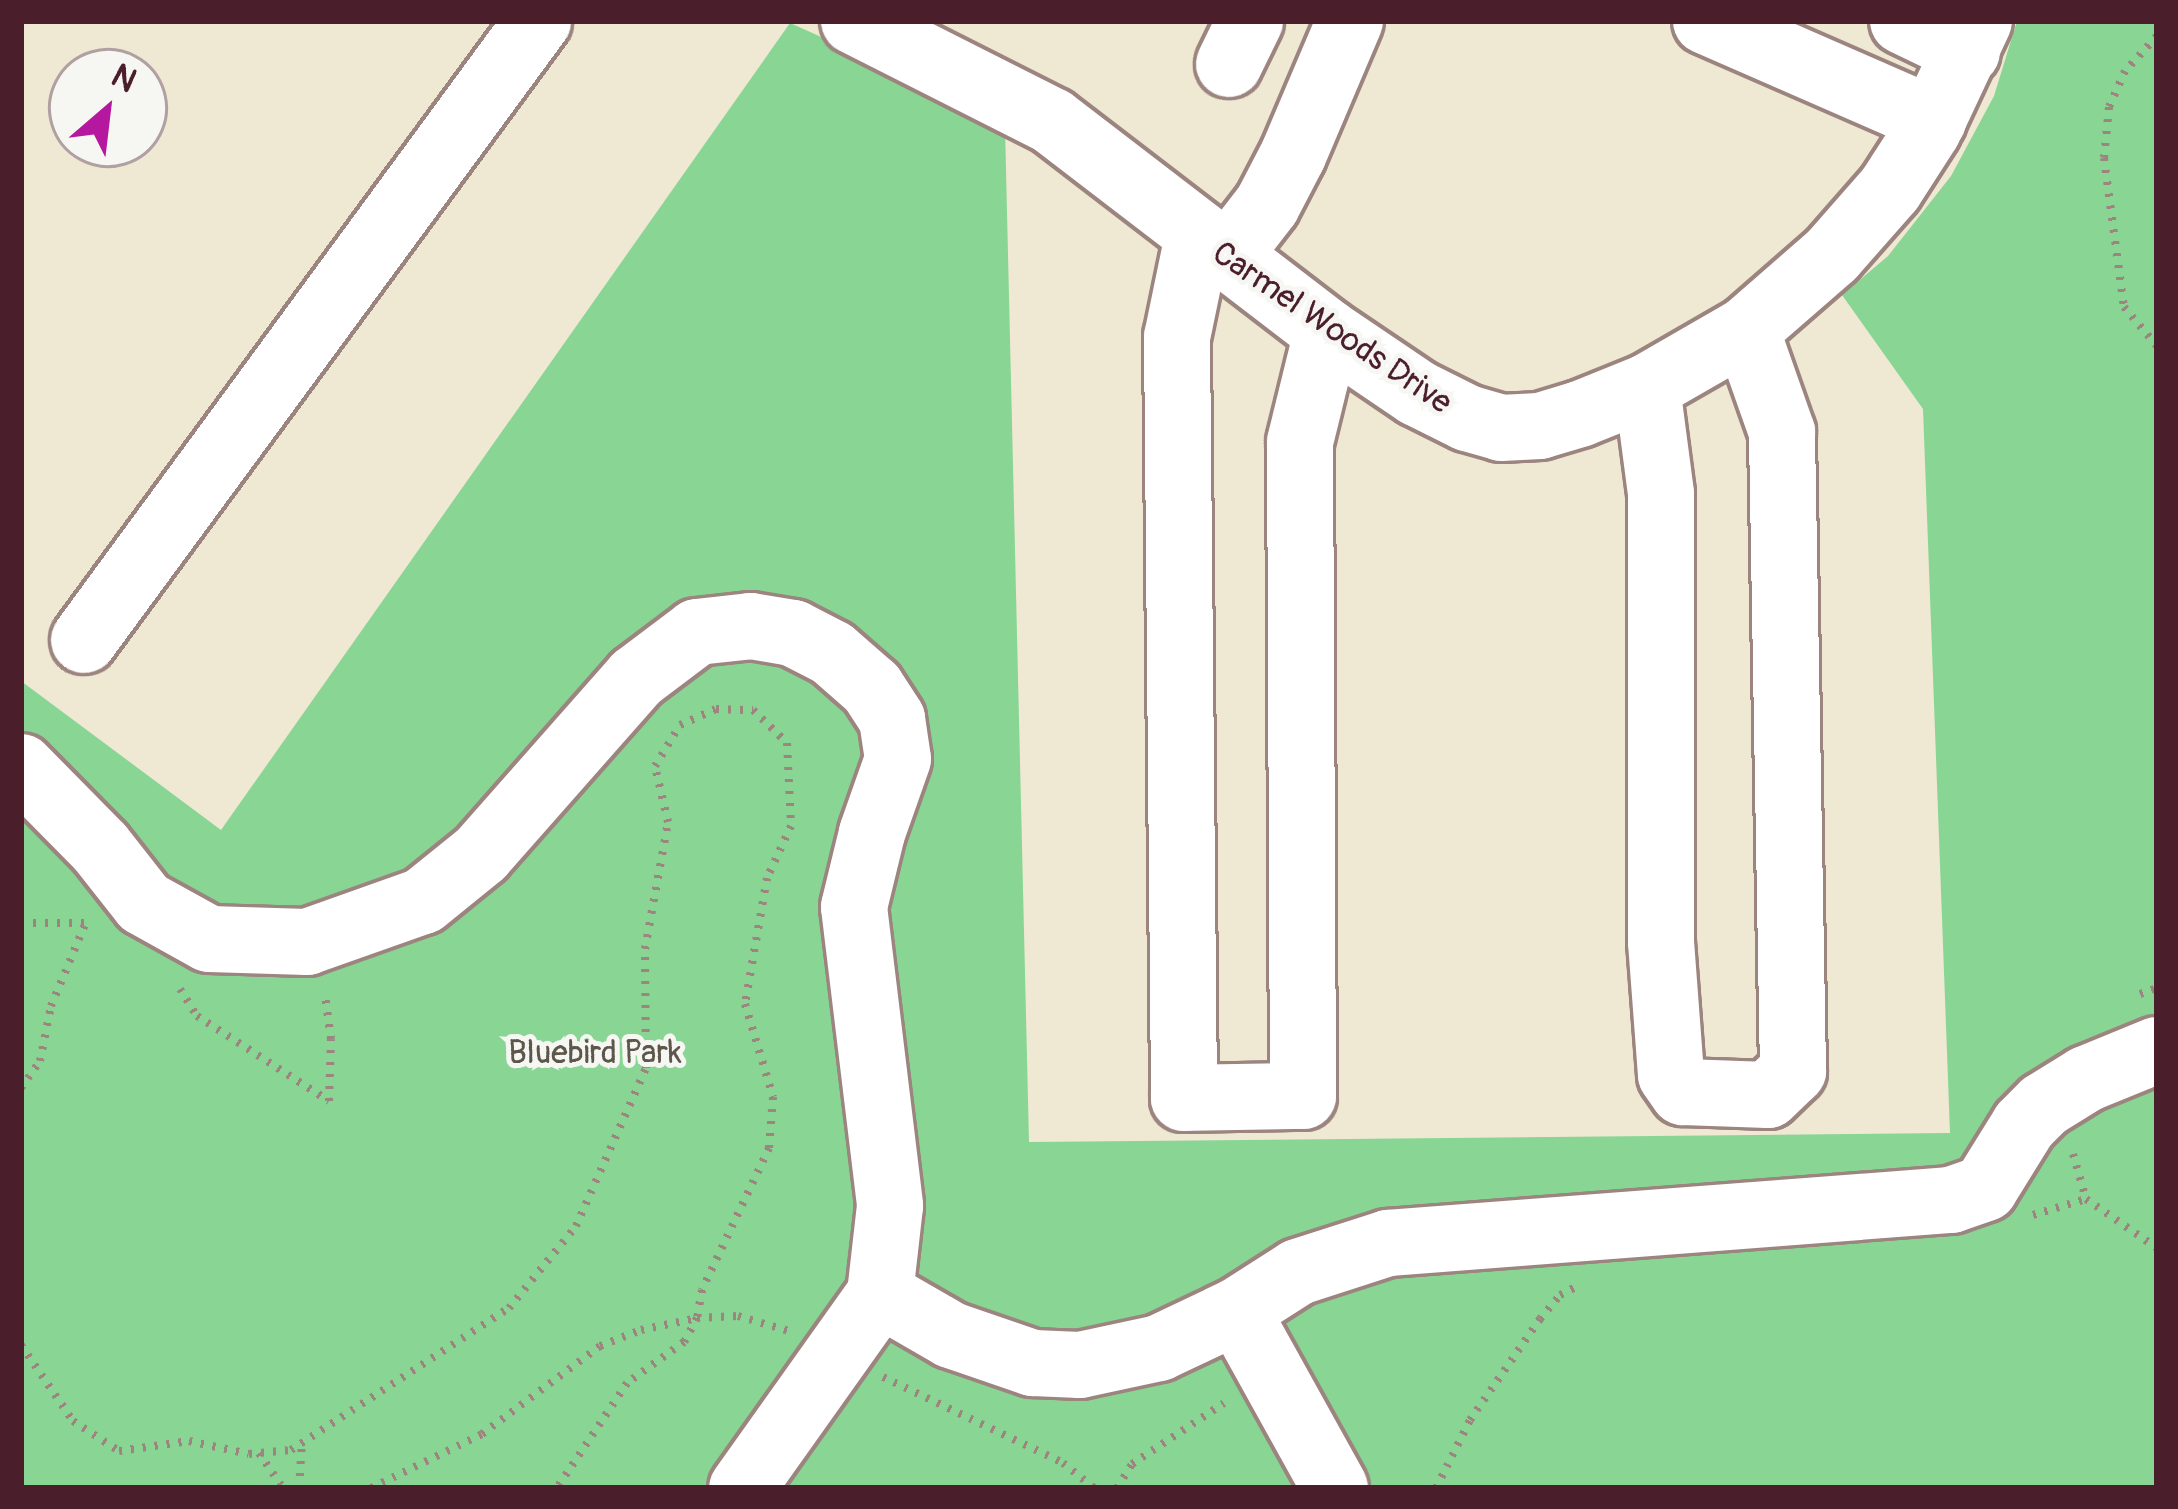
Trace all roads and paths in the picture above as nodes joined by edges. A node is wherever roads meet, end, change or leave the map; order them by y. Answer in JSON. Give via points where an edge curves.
{"nodes":[{"id":1,"x":538,"y":21,"type":"edge"},
{"id":2,"x":854,"y":21,"type":"edge"},
{"id":3,"x":1350,"y":21,"type":"edge"},
{"id":4,"x":1706,"y":21,"type":"edge"},
{"id":5,"x":1904,"y":21,"type":"edge"},
{"id":6,"x":1973,"y":36,"type":"edge"},
{"id":7,"x":2157,"y":36,"type":"edge"},
{"id":8,"x":1934,"y":120,"type":"junction"},
{"id":9,"x":1212,"y":247,"type":"junction"},
{"id":10,"x":1746,"y":330,"type":"junction"},
{"id":11,"x":1327,"y":332,"type":"junction"},
{"id":12,"x":2157,"y":346,"type":"edge"},
{"id":13,"x":1647,"y":387,"type":"junction"},
{"id":14,"x":84,"y":640,"type":"dead end"},
{"id":15,"x":21,"y":767,"type":"edge"},
{"id":16,"x":21,"y":922,"type":"edge"},
{"id":17,"x":86,"y":922,"type":"junction"},
{"id":18,"x":100,"y":931,"type":"dead end"},
{"id":19,"x":307,"y":942,"type":"junction"},
{"id":20,"x":176,"y":982,"type":"dead end"},
{"id":21,"x":2135,"y":1058,"type":"edge"},
{"id":22,"x":21,"y":1088,"type":"edge"},
{"id":23,"x":2024,"y":1220,"type":"dead end"},
{"id":24,"x":2157,"y":1248,"type":"edge"},
{"id":25,"x":1587,"y":1280,"type":"dead end"},
{"id":26,"x":880,"y":1294,"type":"junction"},
{"id":27,"x":1237,"y":1311,"type":"junction"},
{"id":28,"x":697,"y":1318,"type":"junction"},
{"id":29,"x":21,"y":1345,"type":"edge"},
{"id":30,"x":837,"y":1357,"type":"junction"},
{"id":31,"x":1273,"y":1375,"type":"junction"},
{"id":32,"x":302,"y":1443,"type":"junction"},
{"id":33,"x":258,"y":1452,"type":"junction"},
{"id":34,"x":283,"y":1488,"type":"edge"},
{"id":35,"x":299,"y":1488,"type":"edge"},
{"id":36,"x":370,"y":1488,"type":"edge"},
{"id":37,"x":556,"y":1488,"type":"edge"},
{"id":38,"x":742,"y":1488,"type":"edge"},
{"id":39,"x":1094,"y":1488,"type":"edge"},
{"id":40,"x":1117,"y":1488,"type":"edge"},
{"id":41,"x":1335,"y":1488,"type":"edge"},
{"id":42,"x":1436,"y":1488,"type":"edge"}],
"edges":[{"from":1,"to":14,"type":"street"},
{"from":2,"to":9,"type":"street","name":"Carmel Woods Drive","via":[[1052,121]]},
{"from":3,"to":9,"type":"street","via":[[1267,206]]},
{"from":4,"to":8,"type":"street"},
{"from":5,"to":6,"type":"street"},
{"from":6,"to":8,"type":"street","name":"Carmel Woods Drive"},
{"from":7,"to":12,"type":"path","via":[[2125,71],[2109,107],[2104,158],[2124,307]]},
{"from":8,"to":10,"type":"street","name":"Carmel Woods Drive","via":[[1890,189],[1832,255]]},
{"from":9,"to":11,"type":"street","name":"Carmel Woods Drive"},
{"from":9,"to":11,"type":"street","via":[[1177,337],[1184,1098],[1303,1096],[1300,442]]},
{"from":10,"to":13,"type":"street","name":"Carmel Woods Drive"},
{"from":10,"to":13,"type":"street","via":[[1782,432],[1793,1071],[1768,1095],[1683,1092],[1670,1075],[1661,942],[1660,494]]},
{"from":11,"to":13,"type":"street","name":"Carmel Woods Drive","via":[[1418,393],[1501,428],[1540,426]]},
{"from":15,"to":19,"type":"street","via":[[144,903],[209,939]]},
{"from":16,"to":17,"type":"path"},
{"from":17,"to":18,"type":"path"},
{"from":17,"to":22,"type":"path","via":[[51,1006],[40,1061]]},
{"from":19,"to":20,"type":"path","via":[[332,1040],[329,1101],[197,1016]]},
{"from":19,"to":26,"type":"street","via":[[423,901],[452,878],[636,678],[697,632],[751,626],[793,633],[832,653],[872,688],[892,719],[898,759],[854,908],[890,1206]]},
{"from":21,"to":27,"type":"street","via":[[2044,1105],[1984,1188],[1952,1200],[1388,1243],[1298,1272]]},
{"from":23,"to":24,"type":"path","via":[[2086,1199]]},
{"from":25,"to":42,"type":"path","via":[[1540,1319],[1470,1420]]},
{"from":26,"to":27,"type":"street","via":[[951,1335],[1033,1363],[1081,1365],[1159,1348]]},
{"from":26,"to":30,"type":"street"},
{"from":27,"to":31,"type":"street"},
{"from":28,"to":30,"type":"path","via":[[775,1325]]},
{"from":28,"to":32,"type":"path","via":[[702,1290],[769,1148],[773,1097],[745,1004],[767,878],[791,826],[787,743],[753,710],[716,709],[680,725],[655,766],[668,822],[645,949],[646,1068],[577,1226],[509,1308]]},
{"from":28,"to":36,"type":"path","via":[[600,1346],[482,1434]]},
{"from":28,"to":37,"type":"path","via":[[684,1342],[627,1383]]},
{"from":29,"to":33,"type":"path","via":[[73,1421],[118,1451],[189,1441]]},
{"from":30,"to":38,"type":"street"},
{"from":30,"to":39,"type":"path","via":[[1063,1463]]},
{"from":31,"to":40,"type":"path","via":[[1168,1436],[1132,1464]]},
{"from":31,"to":41,"type":"street"},
{"from":32,"to":33,"type":"path"},
{"from":32,"to":35,"type":"path"},
{"from":33,"to":34,"type":"path"}]}
